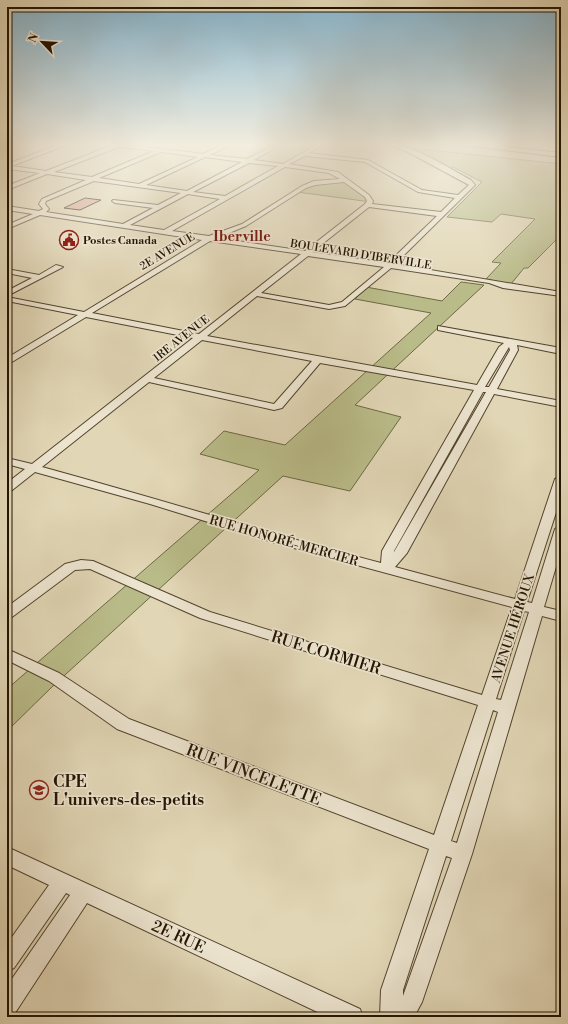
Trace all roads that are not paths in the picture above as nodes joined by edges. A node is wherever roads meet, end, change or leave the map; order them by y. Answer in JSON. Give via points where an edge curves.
{"nodes":[{"id":1,"x":60,"y":193,"type":"edge"},
{"id":2,"x":187,"y":193,"type":"joint"},
{"id":3,"x":235,"y":193,"type":"edge"},
{"id":4,"x":295,"y":193,"type":"edge"},
{"id":5,"x":363,"y":193,"type":"edge"},
{"id":6,"x":434,"y":193,"type":"edge"},
{"id":7,"x":462,"y":193,"type":"edge"},
{"id":8,"x":459,"y":196,"type":"junction"},
{"id":9,"x":226,"y":198,"type":"junction"},
{"id":10,"x":115,"y":201,"type":"dead end"},
{"id":11,"x":368,"y":205,"type":"junction"},
{"id":12,"x":158,"y":207,"type":"junction"},
{"id":13,"x":7,"y":208,"type":"edge"},
{"id":14,"x":40,"y":213,"type":"junction"},
{"id":15,"x":440,"y":214,"type":"junction"},
{"id":16,"x":123,"y":226,"type":"junction"},
{"id":17,"x":7,"y":227,"type":"edge"},
{"id":18,"x":165,"y":232,"type":"junction"},
{"id":19,"x":208,"y":239,"type":"junction"},
{"id":20,"x":230,"y":244,"type":"junction"},
{"id":21,"x":195,"y":247,"type":"junction"},
{"id":22,"x":305,"y":254,"type":"junction"},
{"id":23,"x":59,"y":267,"type":"dead end"},
{"id":24,"x":388,"y":268,"type":"junction"},
{"id":25,"x":7,"y":271,"type":"edge"},
{"id":26,"x":39,"y":277,"type":"junction"},
{"id":27,"x":560,"y":293,"type":"edge"},
{"id":28,"x":7,"y":294,"type":"edge"},
{"id":29,"x":256,"y":294,"type":"junction"},
{"id":30,"x":7,"y":299,"type":"edge"},
{"id":31,"x":84,"y":315,"type":"junction"},
{"id":32,"x":441,"y":328,"type":"dead end"},
{"id":33,"x":201,"y":337,"type":"junction"},
{"id":34,"x":512,"y":341,"type":"junction"},
{"id":35,"x":561,"y":347,"type":"edge"},
{"id":36,"x":561,"y":351,"type":"edge"},
{"id":37,"x":318,"y":360,"type":"junction"},
{"id":38,"x":7,"y":362,"type":"edge"},
{"id":39,"x":148,"y":379,"type":"junction"},
{"id":40,"x":484,"y":392,"type":"junction"},
{"id":41,"x":561,"y":404,"type":"edge"},
{"id":42,"x":561,"y":410,"type":"edge"},
{"id":43,"x":458,"y":427,"type":"junction"},
{"id":44,"x":470,"y":430,"type":"junction"},
{"id":45,"x":7,"y":461,"type":"edge"},
{"id":46,"x":33,"y":468,"type":"junction"},
{"id":47,"x":560,"y":487,"type":"edge"},
{"id":48,"x":7,"y":489,"type":"edge"},
{"id":49,"x":408,"y":516,"type":"junction"},
{"id":50,"x":420,"y":520,"type":"junction"},
{"id":51,"x":561,"y":529,"type":"edge"},
{"id":52,"x":387,"y":568,"type":"junction"},
{"id":53,"x":528,"y":607,"type":"junction"},
{"id":54,"x":7,"y":614,"type":"edge"},
{"id":55,"x":561,"y":616,"type":"edge"},
{"id":56,"x":7,"y":654,"type":"edge"},
{"id":57,"x":488,"y":702,"type":"junction"},
{"id":58,"x":506,"y":708,"type":"junction"},
{"id":59,"x":467,"y":765,"type":"junction"},
{"id":60,"x":487,"y":771,"type":"junction"},
{"id":61,"x":441,"y":845,"type":"junction"},
{"id":62,"x":463,"y":854,"type":"junction"},
{"id":63,"x":7,"y":856,"type":"edge"},
{"id":64,"x":63,"y":882,"type":"junction"},
{"id":65,"x":84,"y":891,"type":"junction"},
{"id":66,"x":7,"y":961,"type":"edge"},
{"id":67,"x":7,"y":1005,"type":"edge"},
{"id":68,"x":352,"y":1017,"type":"edge"},
{"id":69,"x":391,"y":1017,"type":"edge"},
{"id":70,"x":402,"y":1017,"type":"edge"}],
"edges":[{"from":1,"to":14,"type":"street","via":[[44,200],[42,204],[46,209]]},
{"from":2,"to":9,"type":"street"},
{"from":2,"to":12,"type":"street"},
{"from":3,"to":9,"type":"street"},
{"from":4,"to":19,"type":"street","name":"2E AVENUE","via":[[244,225]]},
{"from":5,"to":11,"type":"street","via":[[370,201]]},
{"from":6,"to":8,"type":"street"},
{"from":7,"to":8,"type":"street"},
{"from":8,"to":15,"type":"street"},
{"from":9,"to":18,"type":"street"},
{"from":10,"to":12,"type":"street"},
{"from":11,"to":15,"type":"street"},
{"from":11,"to":22,"type":"street","name":"1RE AVENUE"},
{"from":12,"to":16,"type":"street"},
{"from":13,"to":14,"type":"street","name":"BOULEVARD D'IBERVILLE"},
{"from":14,"to":16,"type":"street","name":"BOULEVARD D'IBERVILLE"},
{"from":14,"to":17,"type":"street"},
{"from":15,"to":24,"type":"street"},
{"from":16,"to":18,"type":"street","name":"BOULEVARD D'IBERVILLE"},
{"from":18,"to":19,"type":"street","name":"BOULEVARD D'IBERVILLE"},
{"from":19,"to":20,"type":"street","name":"BOULEVARD D'IBERVILLE"},
{"from":19,"to":21,"type":"street","name":"2E AVENUE"},
{"from":19,"to":22,"type":"street","name":"BOULEVARD D'IBERVILLE"},
{"from":20,"to":21,"type":"street"},
{"from":20,"to":22,"type":"street","name":"BOULEVARD D'IBERVILLE"},
{"from":21,"to":31,"type":"street","name":"2E AVENUE"},
{"from":22,"to":24,"type":"street","name":"BOULEVARD D'IBERVILLE"},
{"from":22,"to":29,"type":"street","name":"1RE AVENUE"},
{"from":23,"to":26,"type":"street"},
{"from":24,"to":27,"type":"street","name":"BOULEVARD D'IBERVILLE"},
{"from":24,"to":29,"type":"street","via":[[341,306],[329,307]]},
{"from":25,"to":26,"type":"street"},
{"from":26,"to":28,"type":"street"},
{"from":29,"to":33,"type":"street","name":"1RE AVENUE"},
{"from":30,"to":31,"type":"street"},
{"from":31,"to":33,"type":"street"},
{"from":31,"to":38,"type":"street","name":"2E AVENUE"},
{"from":32,"to":34,"type":"street"},
{"from":33,"to":37,"type":"street"},
{"from":33,"to":39,"type":"street","name":"1RE AVENUE"},
{"from":34,"to":35,"type":"street"},
{"from":34,"to":36,"type":"street"},
{"from":34,"to":40,"type":"street","via":[[514,350]]},
{"from":37,"to":39,"type":"street","via":[[278,406],[269,407]]},
{"from":37,"to":40,"type":"street"},
{"from":39,"to":46,"type":"street","name":"1RE AVENUE"},
{"from":40,"to":41,"type":"street"},
{"from":40,"to":42,"type":"street"},
{"from":40,"to":43,"type":"street"},
{"from":40,"to":44,"type":"street"},
{"from":43,"to":44,"type":"street"},
{"from":43,"to":49,"type":"street"},
{"from":44,"to":50,"type":"street"},
{"from":45,"to":46,"type":"street","name":"RUE HONORÉ-MERCIER"},
{"from":46,"to":48,"type":"street","name":"1RE AVENUE"},
{"from":46,"to":52,"type":"street","name":"RUE HONORÉ-MERCIER","via":[[154,501],[282,541]]},
{"from":47,"to":53,"type":"street","name":"AVENUE HÉROUX"},
{"from":49,"to":50,"type":"street"},
{"from":49,"to":52,"type":"street","via":[[388,551]]},
{"from":50,"to":52,"type":"street","via":[[401,553]]},
{"from":51,"to":53,"type":"street","name":"AVENUE HÉROUX"},
{"from":52,"to":53,"type":"street","name":"RUE HONORÉ-MERCIER"},
{"from":53,"to":55,"type":"street","name":"RUE HONORÉ-MERCIER"},
{"from":53,"to":57,"type":"street","name":"AVENUE HÉROUX"},
{"from":53,"to":58,"type":"street","name":"AVENUE HÉROUX"},
{"from":54,"to":57,"type":"street","name":"RUE CORMIER","via":[[70,567],[81,564],[93,565],[205,615]]},
{"from":56,"to":61,"type":"street","name":"RUE VINCELETTE","via":[[54,677],[123,724]]},
{"from":57,"to":58,"type":"street","name":"RUE CORMIER"},
{"from":57,"to":59,"type":"street","name":"AVENUE HÉROUX"},
{"from":58,"to":60,"type":"street","name":"AVENUE HÉROUX"},
{"from":59,"to":60,"type":"street"},
{"from":59,"to":61,"type":"street","name":"AVENUE HÉROUX"},
{"from":60,"to":62,"type":"street","name":"AVENUE HÉROUX"},
{"from":61,"to":62,"type":"street","name":"RUE VINCELETTE"},
{"from":61,"to":69,"type":"street","name":"AVENUE HÉROUX","via":[[392,990]]},
{"from":62,"to":70,"type":"street","name":"AVENUE HÉROUX","via":[[411,1002]]},
{"from":63,"to":64,"type":"street","name":"2E RUE"},
{"from":64,"to":65,"type":"street","name":"2E RUE"},
{"from":64,"to":66,"type":"street"},
{"from":65,"to":67,"type":"street"},
{"from":65,"to":68,"type":"street","name":"2E RUE"}]}
